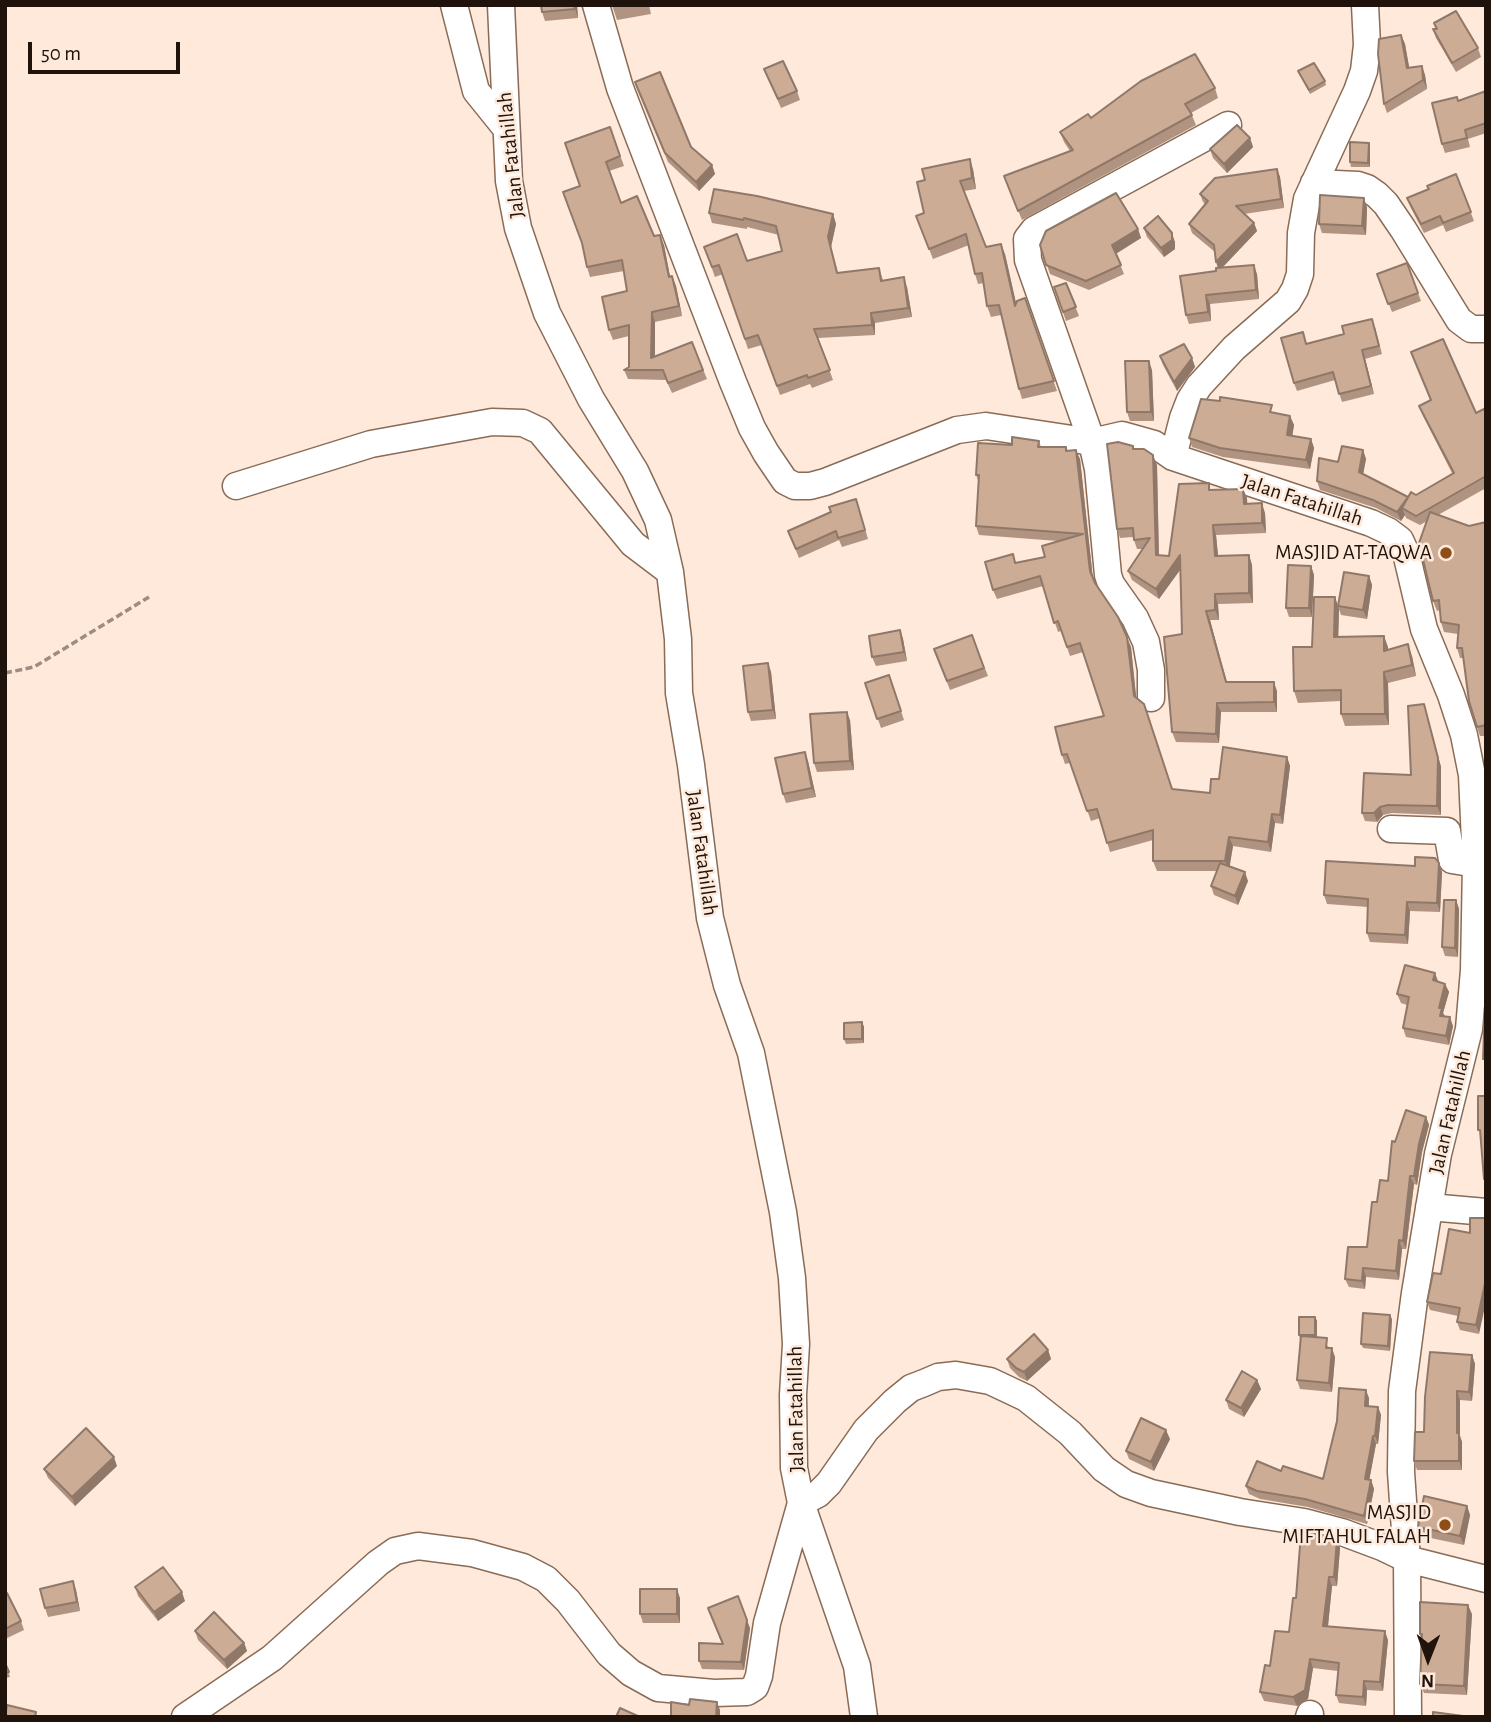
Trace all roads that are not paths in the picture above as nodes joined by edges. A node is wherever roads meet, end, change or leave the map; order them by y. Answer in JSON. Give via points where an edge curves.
{"nodes":[{"id":1,"x":454,"y":5,"type":"edge"},
{"id":2,"x":501,"y":5,"type":"edge"},
{"id":3,"x":596,"y":5,"type":"edge"},
{"id":4,"x":1365,"y":5,"type":"edge"},
{"id":5,"x":1227,"y":125,"type":"dead end"},
{"id":6,"x":505,"y":127,"type":"junction"},
{"id":7,"x":1314,"y":183,"type":"junction"},
{"id":8,"x":1486,"y":329,"type":"edge"},
{"id":9,"x":1092,"y":442,"type":"junction"},
{"id":10,"x":1173,"y":457,"type":"junction"},
{"id":11,"x":236,"y":485,"type":"dead end"},
{"id":12,"x":670,"y":572,"type":"junction"},
{"id":13,"x":1151,"y":698,"type":"dead end"},
{"id":14,"x":1391,"y":829,"type":"dead end"},
{"id":15,"x":1476,"y":864,"type":"junction"},
{"id":16,"x":1477,"y":1029,"type":"edge"},
{"id":17,"x":1429,"y":1207,"type":"junction"},
{"id":18,"x":1486,"y":1212,"type":"edge"},
{"id":19,"x":801,"y":1503,"type":"junction"},
{"id":20,"x":1407,"y":1559,"type":"junction"},
{"id":21,"x":1486,"y":1579,"type":"edge"},
{"id":22,"x":185,"y":1717,"type":"edge"},
{"id":23,"x":864,"y":1717,"type":"edge"},
{"id":24,"x":1408,"y":1717,"type":"edge"}],
"edges":[{"from":1,"to":6,"type":"street","via":[[476,91]]},
{"from":2,"to":6,"type":"street","name":"Jalan Fatahillah"},
{"from":3,"to":9,"type":"street","name":"Jalan Fatahillah","via":[[620,88],[733,382],[765,453],[785,481],[810,486],[846,476],[957,429],[986,426]]},
{"from":4,"to":7,"type":"street","via":[[1364,71]]},
{"from":5,"to":9,"type":"street","via":[[1034,230],[1027,239],[1028,260]]},
{"from":6,"to":12,"type":"street","name":"Jalan Fatahillah","via":[[518,228],[547,313],[635,471],[658,520]]},
{"from":7,"to":8,"type":"street","via":[[1358,186],[1377,195],[1459,320],[1471,329]]},
{"from":7,"to":10,"type":"street","via":[[1303,216],[1295,289],[1199,386],[1183,418]]},
{"from":9,"to":10,"type":"street","name":"Jalan Fatahillah","via":[[1122,435],[1154,444]]},
{"from":9,"to":13,"type":"street","via":[[1108,575],[1146,642]]},
{"from":10,"to":15,"type":"street","name":"Jalan Fatahillah","via":[[1371,523],[1400,540],[1424,629],[1464,735],[1472,775]]},
{"from":11,"to":12,"type":"street","via":[[371,443],[492,422],[523,423],[540,431],[633,544]]},
{"from":12,"to":19,"type":"street","name":"Jalan Fatahillah","via":[[679,693],[710,918],[751,1053],[788,1251],[796,1344],[794,1468]]},
{"from":14,"to":15,"type":"street","via":[[1447,831],[1452,860]]},
{"from":15,"to":16,"type":"street","name":"Jalan Fatahillah"},
{"from":16,"to":17,"type":"street","name":"Jalan Fatahillah","via":[[1438,1154]]},
{"from":17,"to":18,"type":"street"},
{"from":17,"to":20,"type":"street","name":"Jalan Fatahillah","via":[[1402,1391]]},
{"from":19,"to":20,"type":"street","via":[[829,1483],[866,1430],[911,1388],[939,1377],[965,1376],[990,1381],[1026,1398],[1126,1484],[1329,1529]]},
{"from":19,"to":22,"type":"street","via":[[767,1623],[759,1676],[747,1692],[659,1688],[609,1654],[546,1579],[523,1567],[472,1553],[418,1546],[395,1551],[378,1563],[272,1658]]},
{"from":19,"to":23,"type":"street","name":"Jalan Fatahillah","via":[[857,1666]]},
{"from":20,"to":21,"type":"street"},
{"from":20,"to":24,"type":"street","name":"Jalan Fatahillah"}]}
